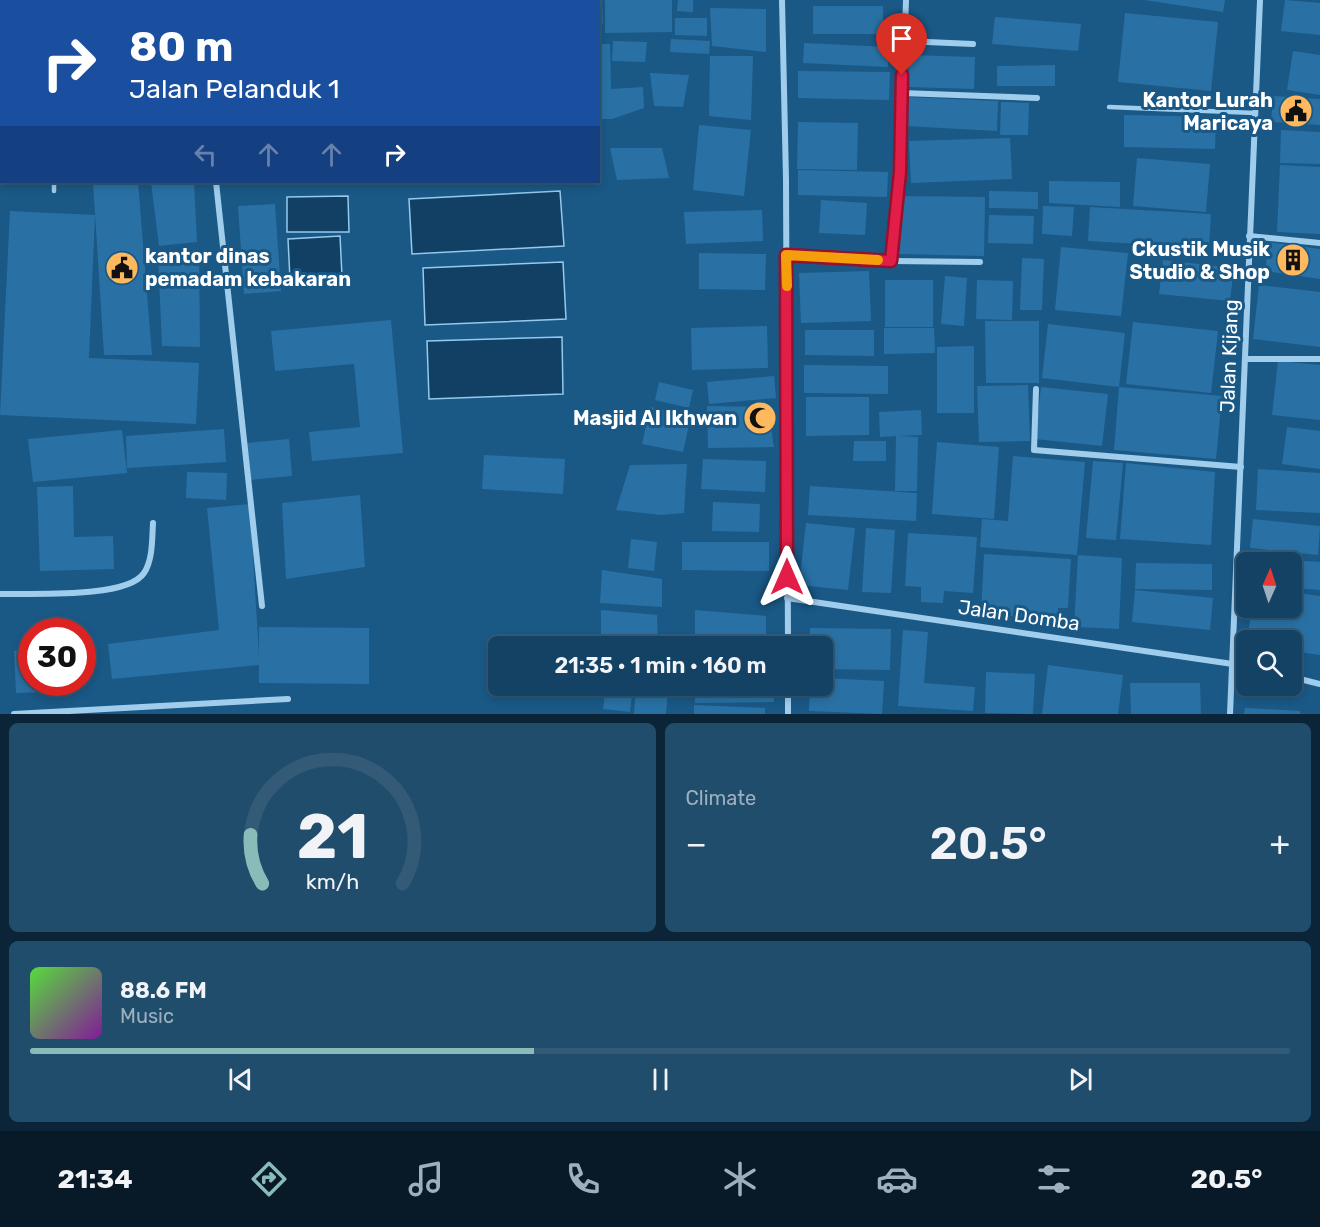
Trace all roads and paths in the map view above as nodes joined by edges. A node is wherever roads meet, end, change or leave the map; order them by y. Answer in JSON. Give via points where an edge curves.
{"nodes":[{"id":1,"x":782,"y":0,"type":"edge"},
{"id":2,"x":906,"y":0,"type":"edge"},
{"id":3,"x":1260,"y":0,"type":"edge"},
{"id":4,"x":904,"y":41,"type":"junction"},
{"id":5,"x":973,"y":44,"type":"dead end"},
{"id":6,"x":902,"y":93,"type":"junction"},
{"id":7,"x":1037,"y":98,"type":"dead end"},
{"id":8,"x":1108,"y":107,"type":"dead end"},
{"id":9,"x":1255,"y":113,"type":"junction"},
{"id":10,"x":54,"y":183,"type":"edge"},
{"id":11,"x":216,"y":183,"type":"edge"},
{"id":12,"x":54,"y":191,"type":"dead end"},
{"id":13,"x":1249,"y":236,"type":"junction"},
{"id":14,"x":1320,"y":243,"type":"edge"},
{"id":15,"x":786,"y":255,"type":"junction"},
{"id":16,"x":891,"y":261,"type":"junction"},
{"id":17,"x":980,"y":262,"type":"dead end"},
{"id":18,"x":1246,"y":359,"type":"junction"},
{"id":19,"x":1320,"y":359,"type":"edge"},
{"id":20,"x":1036,"y":389,"type":"dead end"},
{"id":21,"x":1241,"y":467,"type":"junction"},
{"id":22,"x":153,"y":523,"type":"dead end"},
{"id":23,"x":0,"y":594,"type":"edge"},
{"id":24,"x":787,"y":598,"type":"junction"},
{"id":25,"x":262,"y":606,"type":"dead end"},
{"id":26,"x":788,"y":636,"type":"edge"},
{"id":27,"x":1232,"y":663,"type":"junction"},
{"id":28,"x":1236,"y":664,"type":"edge"},
{"id":29,"x":1302,"y":680,"type":"edge"},
{"id":30,"x":1320,"y":684,"type":"edge"},
{"id":31,"x":788,"y":696,"type":"edge"},
{"id":32,"x":288,"y":699,"type":"dead end"},
{"id":33,"x":185,"y":705,"type":"junction"},
{"id":34,"x":14,"y":714,"type":"edge"},
{"id":35,"x":186,"y":714,"type":"edge"},
{"id":36,"x":788,"y":714,"type":"edge"},
{"id":37,"x":1230,"y":714,"type":"edge"}],
"edges":[{"from":1,"to":15,"type":"street"},
{"from":2,"to":4,"type":"street"},
{"from":3,"to":9,"type":"street","name":"Jalan Kijang"},
{"from":4,"to":5,"type":"street"},
{"from":4,"to":6,"type":"street"},
{"from":6,"to":7,"type":"street"},
{"from":6,"to":16,"type":"street","via":[[900,172]]},
{"from":8,"to":9,"type":"lane"},
{"from":9,"to":13,"type":"street","name":"Jalan Kijang"},
{"from":10,"to":12,"type":"lane"},
{"from":11,"to":25,"type":"street"},
{"from":13,"to":14,"type":"street"},
{"from":13,"to":18,"type":"street","name":"Jalan Kijang"},
{"from":15,"to":16,"type":"street"},
{"from":15,"to":24,"type":"street"},
{"from":16,"to":17,"type":"street"},
{"from":18,"to":19,"type":"street"},
{"from":18,"to":21,"type":"street","name":"Jalan Kijang"},
{"from":20,"to":21,"type":"street","via":[[1034,450]]},
{"from":21,"to":27,"type":"street","name":"Jalan Kijang"},
{"from":22,"to":23,"type":"street","via":[[151,552],[144,574],[130,585],[100,591]]},
{"from":24,"to":26,"type":"street"},
{"from":24,"to":27,"type":"street","name":"Jalan Domba"},
{"from":27,"to":28,"type":"street","name":"Jalan Domba"},
{"from":27,"to":37,"type":"street","name":"Jalan Kijang"},
{"from":29,"to":30,"type":"street"},
{"from":31,"to":36,"type":"street"},
{"from":32,"to":33,"type":"street"},
{"from":33,"to":34,"type":"street"},
{"from":33,"to":35,"type":"street"}]}
